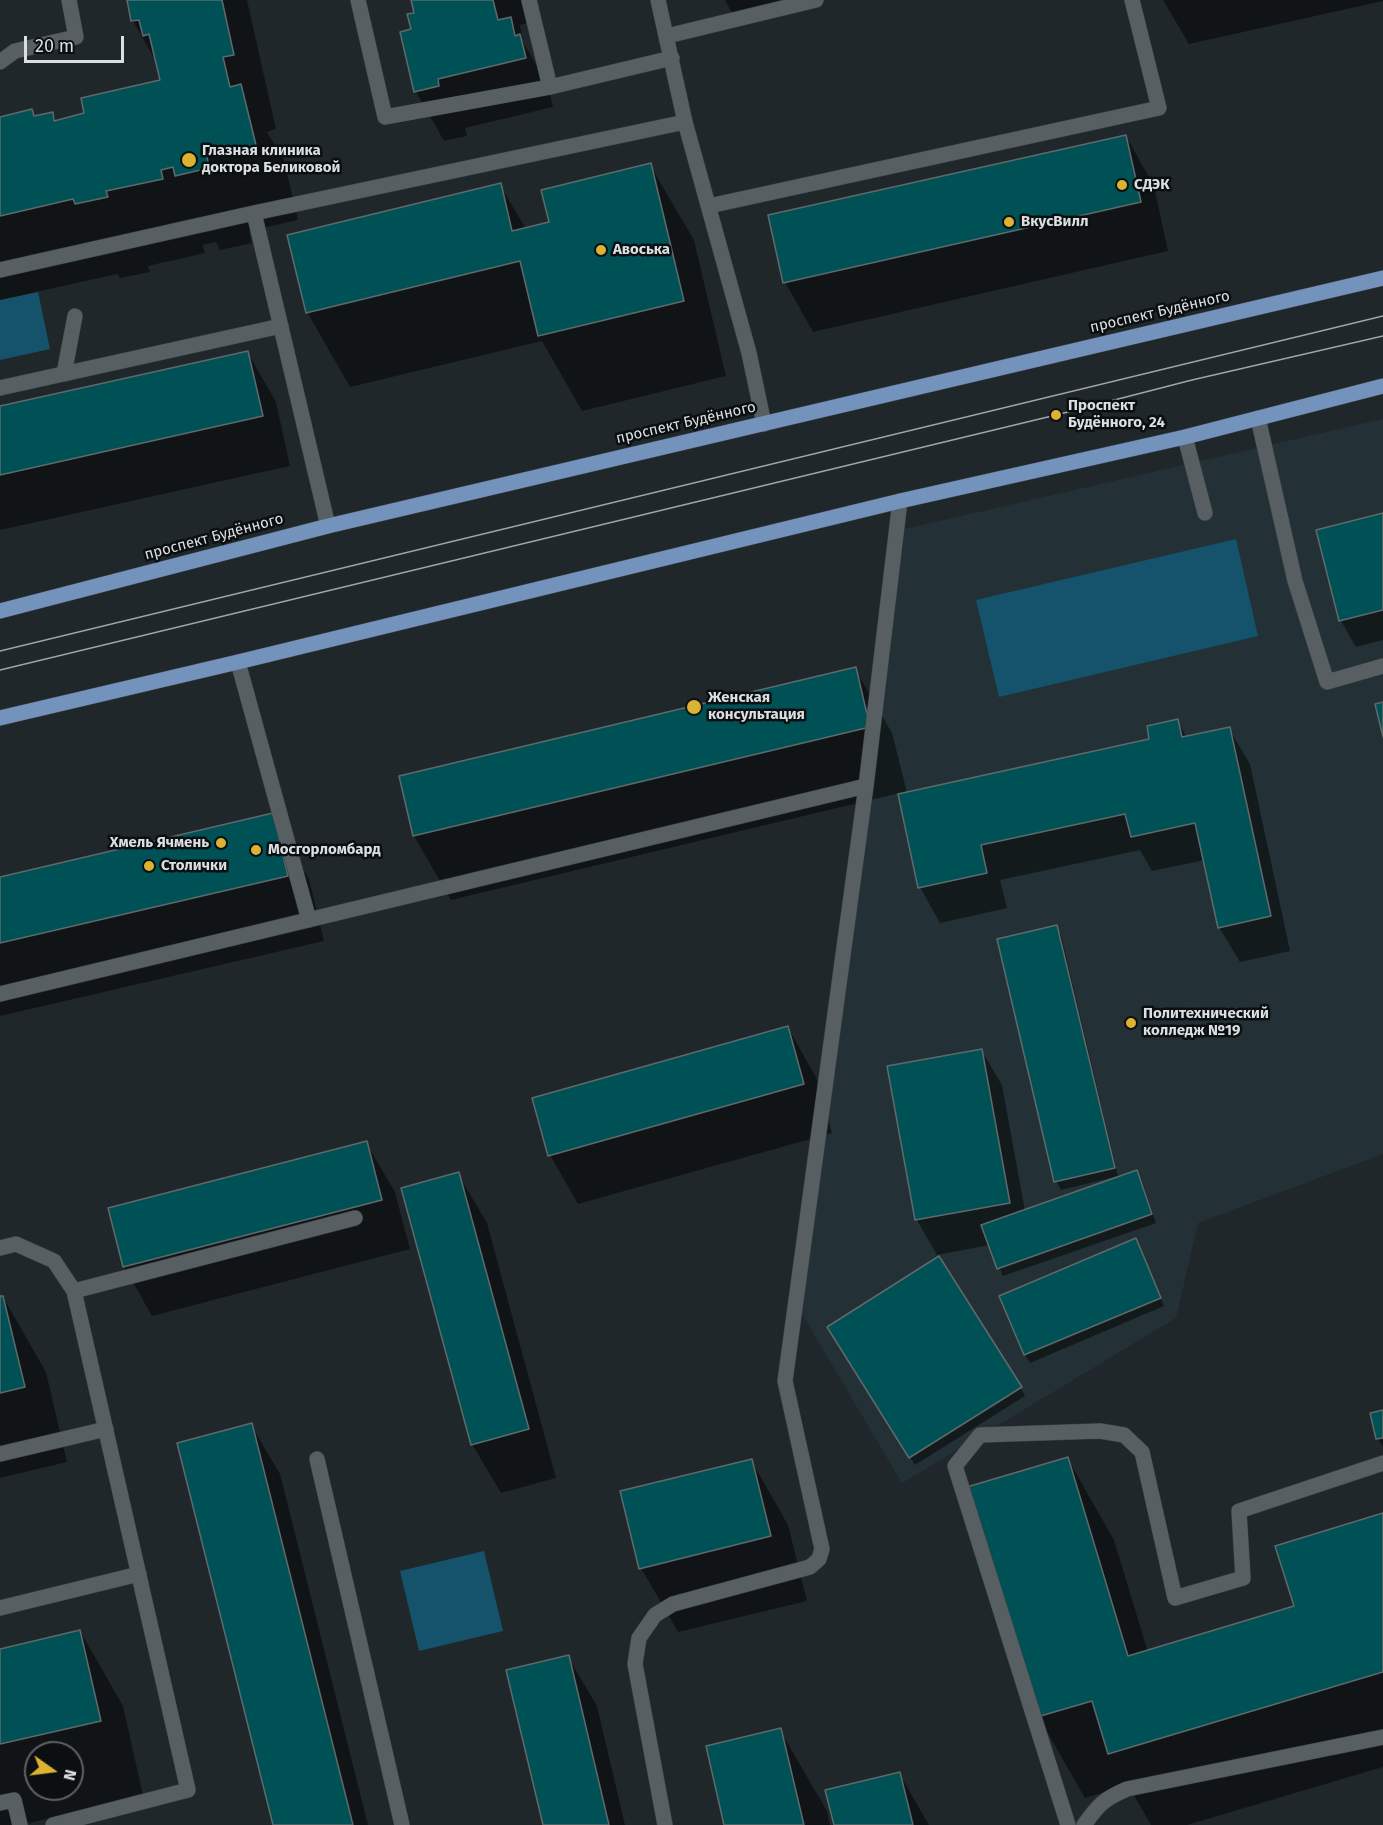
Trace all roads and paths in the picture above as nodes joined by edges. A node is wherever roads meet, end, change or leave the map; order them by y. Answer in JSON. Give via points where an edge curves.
{"nodes":[{"id":1,"x":69,"y":0,"type":"edge"},
{"id":2,"x":358,"y":0,"type":"edge"},
{"id":3,"x":529,"y":0,"type":"edge"},
{"id":4,"x":658,"y":0,"type":"edge"},
{"id":5,"x":816,"y":0,"type":"edge"},
{"id":6,"x":1132,"y":0,"type":"edge"},
{"id":7,"x":667,"y":36,"type":"junction"},
{"id":8,"x":672,"y":58,"type":"junction"},
{"id":9,"x":0,"y":62,"type":"edge"},
{"id":10,"x":550,"y":87,"type":"junction"},
{"id":11,"x":686,"y":122,"type":"junction"},
{"id":12,"x":709,"y":206,"type":"junction"},
{"id":13,"x":254,"y":213,"type":"junction"},
{"id":14,"x":0,"y":270,"type":"edge"},
{"id":15,"x":1383,"y":278,"type":"edge"},
{"id":16,"x":75,"y":316,"type":"dead end"},
{"id":17,"x":281,"y":326,"type":"junction"},
{"id":18,"x":64,"y":374,"type":"junction"},
{"id":19,"x":1383,"y":386,"type":"edge"},
{"id":20,"x":0,"y":388,"type":"edge"},
{"id":21,"x":1258,"y":418,"type":"junction"},
{"id":22,"x":764,"y":424,"type":"junction"},
{"id":23,"x":1185,"y":437,"type":"junction"},
{"id":24,"x":900,"y":501,"type":"junction"},
{"id":25,"x":1205,"y":513,"type":"dead end"},
{"id":26,"x":328,"y":526,"type":"junction"},
{"id":27,"x":0,"y":611,"type":"edge"},
{"id":28,"x":238,"y":663,"type":"junction"},
{"id":29,"x":1383,"y":666,"type":"edge"},
{"id":30,"x":0,"y":718,"type":"edge"},
{"id":31,"x":866,"y":786,"type":"junction"},
{"id":32,"x":309,"y":921,"type":"junction"},
{"id":33,"x":0,"y":994,"type":"edge"},
{"id":34,"x":355,"y":1218,"type":"dead end"},
{"id":35,"x":0,"y":1248,"type":"edge"},
{"id":36,"x":74,"y":1291,"type":"junction"},
{"id":37,"x":106,"y":1429,"type":"junction"},
{"id":38,"x":0,"y":1454,"type":"edge"},
{"id":39,"x":316,"y":1459,"type":"dead end"},
{"id":40,"x":1383,"y":1463,"type":"edge"},
{"id":41,"x":140,"y":1574,"type":"junction"},
{"id":42,"x":0,"y":1608,"type":"edge"},
{"id":43,"x":1383,"y":1737,"type":"edge"},
{"id":44,"x":0,"y":1803,"type":"edge"},
{"id":45,"x":20,"y":1825,"type":"edge"},
{"id":46,"x":53,"y":1825,"type":"edge"},
{"id":47,"x":402,"y":1825,"type":"edge"},
{"id":48,"x":665,"y":1825,"type":"edge"},
{"id":49,"x":1068,"y":1825,"type":"edge"},
{"id":50,"x":1084,"y":1825,"type":"edge"}],
"edges":[{"from":1,"to":9,"type":"lane","via":[[76,37],[15,51]]},
{"from":2,"to":10,"type":"lane","via":[[385,117]]},
{"from":3,"to":10,"type":"lane"},
{"from":4,"to":7,"type":"lane"},
{"from":5,"to":7,"type":"lane"},
{"from":6,"to":12,"type":"lane","via":[[1159,108]]},
{"from":7,"to":8,"type":"lane"},
{"from":8,"to":10,"type":"lane"},
{"from":8,"to":11,"type":"lane"},
{"from":11,"to":12,"type":"lane"},
{"from":11,"to":13,"type":"lane"},
{"from":12,"to":22,"type":"lane"},
{"from":13,"to":14,"type":"lane"},
{"from":13,"to":17,"type":"lane"},
{"from":15,"to":22,"type":"main road","name":"проспект Будённого"},
{"from":16,"to":18,"type":"lane"},
{"from":17,"to":18,"type":"lane"},
{"from":17,"to":26,"type":"lane"},
{"from":18,"to":20,"type":"lane"},
{"from":19,"to":21,"type":"main road"},
{"from":21,"to":23,"type":"main road"},
{"from":21,"to":29,"type":"lane","via":[[1295,581],[1327,682]]},
{"from":22,"to":26,"type":"main road","name":"проспект Будённого"},
{"from":23,"to":24,"type":"main road"},
{"from":23,"to":25,"type":"lane"},
{"from":24,"to":28,"type":"main road"},
{"from":24,"to":31,"type":"lane"},
{"from":26,"to":27,"type":"main road","name":"проспект Будённого"},
{"from":28,"to":30,"type":"main road"},
{"from":28,"to":32,"type":"lane"},
{"from":31,"to":32,"type":"lane"},
{"from":31,"to":48,"type":"lane","via":[[785,1381],[822,1549],[819,1559],[810,1567],[674,1604],[655,1615],[639,1638],[634,1664]]},
{"from":32,"to":33,"type":"lane"},
{"from":34,"to":36,"type":"lane"},
{"from":35,"to":36,"type":"lane","via":[[16,1244],[54,1261]]},
{"from":36,"to":37,"type":"lane"},
{"from":37,"to":38,"type":"lane"},
{"from":37,"to":41,"type":"lane"},
{"from":39,"to":47,"type":"lane"},
{"from":40,"to":49,"type":"lane","via":[[1239,1511],[1243,1578],[1175,1598],[1142,1452],[1124,1435],[1100,1431],[980,1435],[955,1466]]},
{"from":41,"to":42,"type":"lane"},
{"from":41,"to":46,"type":"lane","via":[[188,1790]]},
{"from":43,"to":50,"type":"lane","via":[[1127,1789],[1108,1797]]},
{"from":44,"to":45,"type":"lane","via":[[14,1800]]}]}
